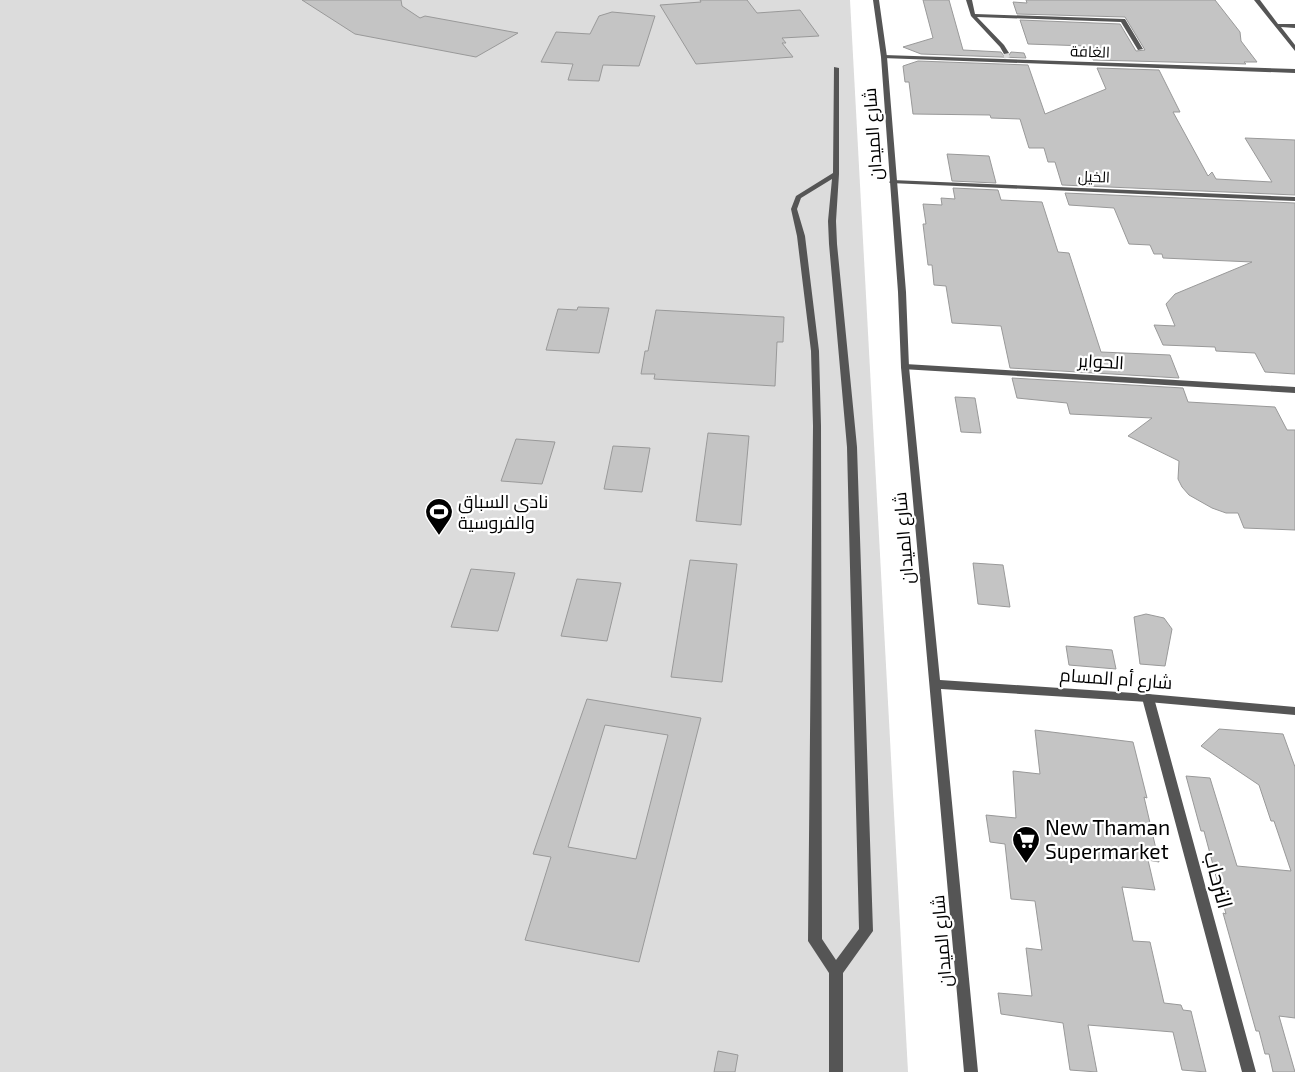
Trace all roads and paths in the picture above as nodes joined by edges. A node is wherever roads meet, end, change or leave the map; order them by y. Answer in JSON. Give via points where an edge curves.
{"nodes":[{"id":1,"x":876,"y":0,"type":"edge"},
{"id":2,"x":969,"y":0,"type":"edge"},
{"id":3,"x":1257,"y":0,"type":"edge"},
{"id":4,"x":973,"y":15,"type":"junction"},
{"id":5,"x":1276,"y":25,"type":"junction"},
{"id":6,"x":1295,"y":26,"type":"edge"},
{"id":7,"x":1140,"y":49,"type":"dead end"},
{"id":8,"x":1295,"y":49,"type":"edge"},
{"id":9,"x":884,"y":57,"type":"junction"},
{"id":10,"x":1008,"y":57,"type":"junction"},
{"id":11,"x":836,"y":68,"type":"dead end"},
{"id":12,"x":1295,"y":71,"type":"edge"},
{"id":13,"x":836,"y":174,"type":"junction"},
{"id":14,"x":892,"y":182,"type":"junction"},
{"id":15,"x":1295,"y":199,"type":"edge"},
{"id":16,"x":905,"y":367,"type":"junction"},
{"id":17,"x":1295,"y":390,"type":"edge"},
{"id":18,"x":934,"y":684,"type":"junction"},
{"id":19,"x":1148,"y":698,"type":"junction"},
{"id":20,"x":1295,"y":710,"type":"edge"},
{"id":21,"x":836,"y":971,"type":"junction"},
{"id":22,"x":836,"y":1072,"type":"edge"},
{"id":23,"x":971,"y":1072,"type":"edge"},
{"id":24,"x":1249,"y":1072,"type":"edge"}],
"edges":[{"from":1,"to":9,"type":"street","name":"شارع الميدان"},
{"from":2,"to":4,"type":"street"},
{"from":3,"to":5,"type":"street"},
{"from":4,"to":7,"type":"street","via":[[1124,20]]},
{"from":4,"to":10,"type":"street"},
{"from":5,"to":6,"type":"street"},
{"from":5,"to":8,"type":"street"},
{"from":9,"to":10,"type":"street","name":"الغافة"},
{"from":9,"to":14,"type":"street","name":"شارع الميدان"},
{"from":10,"to":12,"type":"street","name":"الغافة"},
{"from":11,"to":13,"type":"street"},
{"from":13,"to":21,"type":"street","via":[[832,221],[852,447],[866,931]]},
{"from":13,"to":21,"type":"street","via":[[798,197],[794,209],[801,236],[815,351],[815,941]]},
{"from":14,"to":15,"type":"street","name":"الخيل"},
{"from":14,"to":16,"type":"street","name":"شارع الميدان"},
{"from":16,"to":17,"type":"street","name":"الحواير"},
{"from":16,"to":18,"type":"street","name":"شارع الميدان"},
{"from":18,"to":19,"type":"street","name":"شارع أم المسام"},
{"from":18,"to":23,"type":"street","name":"شارع الميدان"},
{"from":19,"to":20,"type":"street","name":"شارع أم المسام"},
{"from":19,"to":24,"type":"street","name":"الترحاب"},
{"from":21,"to":22,"type":"street"}]}
